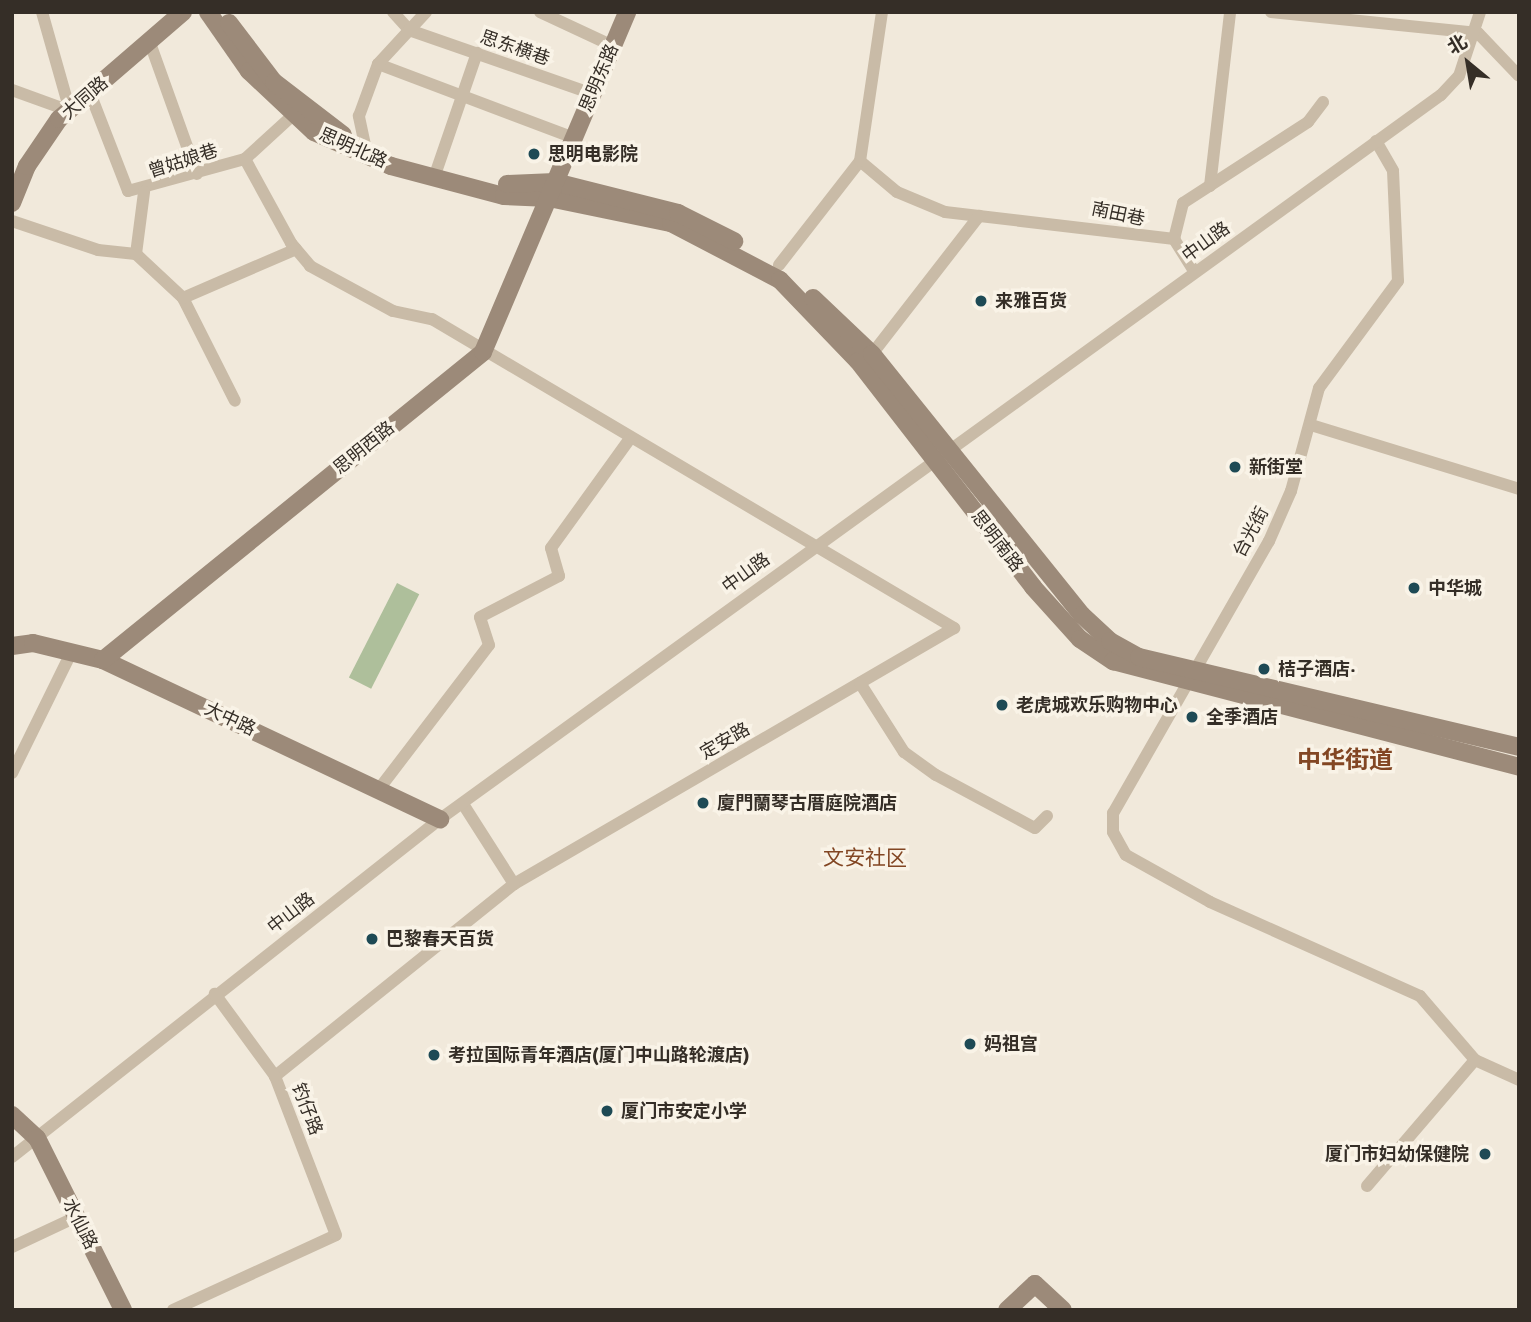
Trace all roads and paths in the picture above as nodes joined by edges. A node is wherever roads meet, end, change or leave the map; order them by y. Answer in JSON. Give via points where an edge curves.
{"nodes":[{"id":1,"x":42,"y":12,"type":"edge"},
{"id":2,"x":183,"y":12,"type":"edge"},
{"id":3,"x":208,"y":12,"type":"edge"},
{"id":4,"x":221,"y":12,"type":"edge"},
{"id":5,"x":393,"y":12,"type":"edge"},
{"id":6,"x":426,"y":12,"type":"edge"},
{"id":7,"x":540,"y":12,"type":"edge"},
{"id":8,"x":627,"y":12,"type":"edge"},
{"id":9,"x":882,"y":12,"type":"edge"},
{"id":10,"x":1230,"y":12,"type":"edge"},
{"id":11,"x":1271,"y":12,"type":"edge"},
{"id":12,"x":1480,"y":12,"type":"edge"},
{"id":13,"x":410,"y":30,"type":"junction"},
{"id":14,"x":1478,"y":33,"type":"junction"},
{"id":15,"x":150,"y":43,"type":"junction"},
{"id":16,"x":613,"y":46,"type":"junction"},
{"id":17,"x":477,"y":53,"type":"junction"},
{"id":18,"x":378,"y":64,"type":"junction"},
{"id":19,"x":1519,"y":76,"type":"edge"},
{"id":20,"x":12,"y":90,"type":"edge"},
{"id":21,"x":90,"y":93,"type":"junction"},
{"id":22,"x":593,"y":94,"type":"junction"},
{"id":23,"x":461,"y":95,"type":"junction"},
{"id":24,"x":1323,"y":102,"type":"dead end"},
{"id":25,"x":70,"y":111,"type":"junction"},
{"id":26,"x":293,"y":115,"type":"junction"},
{"id":27,"x":574,"y":138,"type":"junction"},
{"id":28,"x":1376,"y":141,"type":"junction"},
{"id":29,"x":365,"y":145,"type":"junction"},
{"id":30,"x":245,"y":159,"type":"junction"},
{"id":31,"x":860,"y":160,"type":"junction"},
{"id":32,"x":437,"y":169,"type":"junction"},
{"id":33,"x":197,"y":174,"type":"junction"},
{"id":34,"x":1210,"y":186,"type":"junction"},
{"id":35,"x":552,"y":190,"type":"junction"},
{"id":36,"x":144,"y":191,"type":"junction"},
{"id":37,"x":12,"y":203,"type":"edge"},
{"id":38,"x":979,"y":216,"type":"junction"},
{"id":39,"x":12,"y":221,"type":"edge"},
{"id":40,"x":1174,"y":239,"type":"junction"},
{"id":41,"x":296,"y":249,"type":"junction"},
{"id":42,"x":136,"y":254,"type":"junction"},
{"id":43,"x":779,"y":265,"type":"junction"},
{"id":44,"x":1195,"y":272,"type":"junction"},
{"id":45,"x":183,"y":298,"type":"junction"},
{"id":46,"x":482,"y":352,"type":"junction"},
{"id":47,"x":872,"y":354,"type":"junction"},
{"id":48,"x":235,"y":401,"type":"dead end"},
{"id":49,"x":1311,"y":425,"type":"junction"},
{"id":50,"x":629,"y":440,"type":"junction"},
{"id":51,"x":942,"y":456,"type":"junction"},
{"id":52,"x":1519,"y":489,"type":"edge"},
{"id":53,"x":812,"y":547,"type":"junction"},
{"id":54,"x":12,"y":646,"type":"edge"},
{"id":55,"x":71,"y":653,"type":"junction"},
{"id":56,"x":103,"y":660,"type":"junction"},
{"id":57,"x":1194,"y":666,"type":"junction"},
{"id":58,"x":860,"y":683,"type":"junction"},
{"id":59,"x":1184,"y":684,"type":"junction"},
{"id":60,"x":1519,"y":747,"type":"edge"},
{"id":61,"x":1519,"y":767,"type":"edge"},
{"id":62,"x":12,"y":773,"type":"edge"},
{"id":63,"x":379,"y":789,"type":"junction"},
{"id":64,"x":463,"y":804,"type":"junction"},
{"id":65,"x":1048,"y":816,"type":"dead end"},
{"id":66,"x":440,"y":819,"type":"junction"},
{"id":67,"x":514,"y":884,"type":"junction"},
{"id":68,"x":215,"y":994,"type":"junction"},
{"id":69,"x":1475,"y":1060,"type":"junction"},
{"id":70,"x":275,"y":1076,"type":"junction"},
{"id":71,"x":1519,"y":1080,"type":"edge"},
{"id":72,"x":12,"y":1115,"type":"edge"},
{"id":73,"x":37,"y":1138,"type":"junction"},
{"id":74,"x":12,"y":1157,"type":"edge"},
{"id":75,"x":1367,"y":1186,"type":"dead end"},
{"id":76,"x":76,"y":1217,"type":"junction"},
{"id":77,"x":12,"y":1247,"type":"edge"},
{"id":78,"x":123,"y":1310,"type":"edge"},
{"id":79,"x":173,"y":1310,"type":"edge"},
{"id":80,"x":1007,"y":1310,"type":"edge"},
{"id":81,"x":1063,"y":1310,"type":"edge"}],
"edges":[{"from":1,"to":25,"type":"street"},
{"from":2,"to":15,"type":"main road","name":"大同路"},
{"from":3,"to":26,"type":"main road","name":"思明北路","via":[[249,71]]},
{"from":4,"to":29,"type":"main road","name":"思明北路","via":[[274,82],[331,129]]},
{"from":5,"to":13,"type":"street","name":"思东横巷"},
{"from":6,"to":13,"type":"street"},
{"from":7,"to":16,"type":"street"},
{"from":8,"to":16,"type":"main road","name":"思明东路"},
{"from":9,"to":31,"type":"street"},
{"from":10,"to":34,"type":"street"},
{"from":11,"to":14,"type":"street"},
{"from":12,"to":14,"type":"street","name":"中山路"},
{"from":13,"to":17,"type":"street","name":"思东横巷"},
{"from":13,"to":18,"type":"street"},
{"from":14,"to":19,"type":"street"},
{"from":14,"to":28,"type":"street","name":"中山路","via":[[1459,76],[1441,95]]},
{"from":15,"to":21,"type":"main road","name":"大同路"},
{"from":15,"to":33,"type":"street"},
{"from":16,"to":22,"type":"main road","name":"思明东路"},
{"from":17,"to":22,"type":"street","name":"思东横巷"},
{"from":17,"to":23,"type":"street"},
{"from":18,"to":23,"type":"street"},
{"from":18,"to":29,"type":"street","via":[[359,116]]},
{"from":20,"to":25,"type":"street"},
{"from":21,"to":25,"type":"main road","name":"大同路"},
{"from":21,"to":36,"type":"street","name":"曾姑娘巷","via":[[128,191]]},
{"from":22,"to":27,"type":"main road","name":"思明东路"},
{"from":23,"to":27,"type":"street"},
{"from":23,"to":32,"type":"street"},
{"from":24,"to":34,"type":"street","via":[[1308,122]]},
{"from":25,"to":37,"type":"main road","name":"大同路","via":[[27,166]]},
{"from":26,"to":30,"type":"street","name":"曾姑娘巷"},
{"from":26,"to":35,"type":"main road","name":"思明北路","via":[[314,132],[391,166],[504,195]]},
{"from":27,"to":35,"type":"main road","name":"思明东路"},
{"from":28,"to":44,"type":"street","name":"中山路"},
{"from":28,"to":49,"type":"street","name":"台光街","via":[[1392,171],[1398,281],[1319,388]]},
{"from":29,"to":32,"type":"main road","name":"思明北路"},
{"from":30,"to":33,"type":"street","name":"曾姑娘巷"},
{"from":30,"to":41,"type":"street"},
{"from":31,"to":38,"type":"street","name":"南田巷","via":[[897,192],[946,212]]},
{"from":31,"to":43,"type":"street"},
{"from":32,"to":35,"type":"main road","name":"思明北路"},
{"from":33,"to":36,"type":"street","name":"曾姑娘巷"},
{"from":34,"to":40,"type":"street","via":[[1183,203]]},
{"from":35,"to":43,"type":"main road","name":"思明南路","via":[[678,213]]},
{"from":35,"to":46,"type":"main road","name":"思明西路"},
{"from":35,"to":51,"type":"main road","name":"思明南路","via":[[671,223],[780,280]]},
{"from":36,"to":42,"type":"street"},
{"from":38,"to":40,"type":"street","name":"南田巷"},
{"from":38,"to":47,"type":"street"},
{"from":39,"to":42,"type":"street","via":[[98,250]]},
{"from":40,"to":44,"type":"street"},
{"from":41,"to":45,"type":"street"},
{"from":41,"to":46,"type":"street","via":[[342,285],[393,311],[432,319]]},
{"from":42,"to":45,"type":"street"},
{"from":43,"to":47,"type":"main road","name":"思明南路"},
{"from":44,"to":51,"type":"street","name":"中山路"},
{"from":45,"to":48,"type":"street"},
{"from":46,"to":50,"type":"street"},
{"from":46,"to":56,"type":"main road","name":"思明西路"},
{"from":47,"to":51,"type":"main road","name":"思明南路"},
{"from":49,"to":52,"type":"street"},
{"from":49,"to":57,"type":"street","name":"台光街","via":[[1269,541]]},
{"from":50,"to":53,"type":"street"},
{"from":50,"to":63,"type":"street","via":[[551,548],[559,576],[480,617],[489,645]]},
{"from":51,"to":53,"type":"street","name":"中山路"},
{"from":51,"to":57,"type":"main road","name":"思明南路","via":[[1110,641],[1139,657]]},
{"from":51,"to":59,"type":"main road","name":"思明南路","via":[[1080,639],[1113,661]]},
{"from":53,"to":58,"type":"street","name":"定安路","via":[[954,628]]},
{"from":53,"to":64,"type":"street","name":"中山路"},
{"from":54,"to":55,"type":"main road","name":"大中路","via":[[33,643]]},
{"from":55,"to":56,"type":"main road","name":"大中路"},
{"from":55,"to":62,"type":"street"},
{"from":56,"to":63,"type":"main road","name":"大中路"},
{"from":57,"to":59,"type":"street","name":"台光街"},
{"from":57,"to":60,"type":"main road","name":"思明南路"},
{"from":58,"to":65,"type":"street","via":[[904,752],[936,775],[1035,828]]},
{"from":58,"to":67,"type":"street","name":"定安路"},
{"from":59,"to":61,"type":"main road","name":"思明南路"},
{"from":59,"to":69,"type":"street","name":"台光街","via":[[1113,813],[1113,832],[1126,855],[1210,902],[1420,996]]},
{"from":63,"to":66,"type":"main road","name":"大中路"},
{"from":64,"to":66,"type":"street","name":"中山路"},
{"from":64,"to":67,"type":"street"},
{"from":66,"to":68,"type":"street","name":"中山路"},
{"from":67,"to":70,"type":"street","name":"钓仔路"},
{"from":68,"to":70,"type":"street"},
{"from":68,"to":73,"type":"street","name":"中山路"},
{"from":69,"to":71,"type":"street"},
{"from":69,"to":75,"type":"street"},
{"from":70,"to":79,"type":"street","name":"钓仔路","via":[[336,1235]]},
{"from":72,"to":73,"type":"main road"},
{"from":73,"to":74,"type":"street","name":"中山路"},
{"from":73,"to":76,"type":"main road","name":"水仙路"},
{"from":76,"to":77,"type":"street"},
{"from":76,"to":78,"type":"main road","name":"水仙路"},
{"from":80,"to":81,"type":"main road","via":[[1035,1284]]}]}
